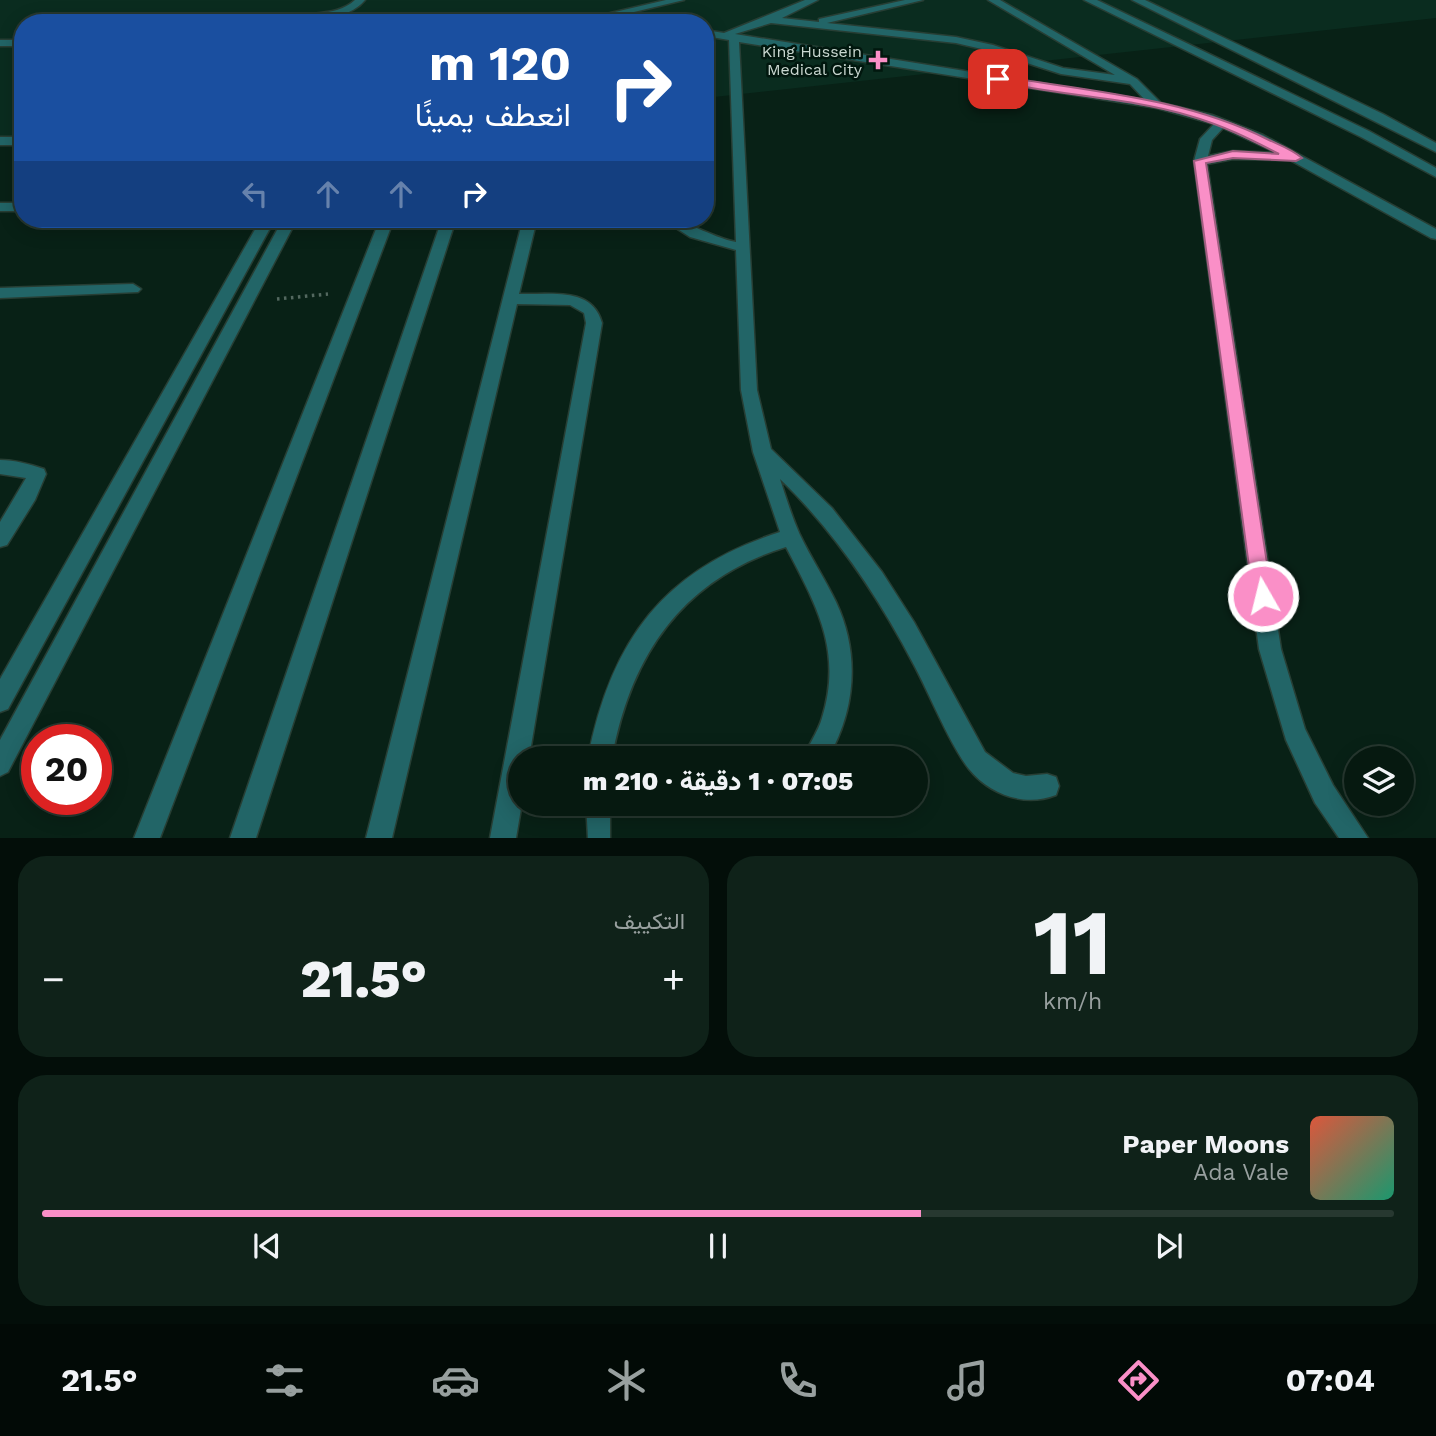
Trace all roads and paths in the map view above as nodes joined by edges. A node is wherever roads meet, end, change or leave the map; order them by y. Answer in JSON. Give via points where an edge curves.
{"nodes":[{"id":1,"x":360,"y":0,"type":"edge"},
{"id":2,"x":679,"y":0,"type":"edge"},
{"id":3,"x":813,"y":0,"type":"edge"},
{"id":4,"x":918,"y":0,"type":"edge"},
{"id":5,"x":993,"y":0,"type":"edge"},
{"id":6,"x":1089,"y":0,"type":"edge"},
{"id":7,"x":1137,"y":0,"type":"edge"},
{"id":8,"x":642,"y":8,"type":"junction"},
{"id":9,"x":321,"y":14,"type":"edge"},
{"id":10,"x":615,"y":14,"type":"edge"},
{"id":11,"x":644,"y":14,"type":"edge"},
{"id":12,"x":770,"y":20,"type":"junction"},
{"id":13,"x":807,"y":24,"type":"junction"},
{"id":14,"x":714,"y":34,"type":"edge"},
{"id":15,"x":726,"y":36,"type":"junction"},
{"id":16,"x":1133,"y":81,"type":"junction"},
{"id":17,"x":1157,"y":105,"type":"junction"},
{"id":18,"x":1222,"y":123,"type":"junction"},
{"id":19,"x":1436,"y":148,"type":"edge"},
{"id":20,"x":1296,"y":158,"type":"junction"},
{"id":21,"x":1200,"y":161,"type":"junction"},
{"id":22,"x":1436,"y":173,"type":"edge"},
{"id":23,"x":263,"y":228,"type":"edge"},
{"id":24,"x":285,"y":228,"type":"edge"},
{"id":25,"x":384,"y":228,"type":"edge"},
{"id":26,"x":446,"y":228,"type":"edge"},
{"id":27,"x":528,"y":228,"type":"edge"},
{"id":28,"x":683,"y":228,"type":"edge"},
{"id":29,"x":1436,"y":235,"type":"edge"},
{"id":30,"x":743,"y":247,"type":"junction"},
{"id":31,"x":132,"y":289,"type":"dead end"},
{"id":32,"x":360,"y":290,"type":"junction"},
{"id":33,"x":0,"y":293,"type":"edge"},
{"id":34,"x":512,"y":299,"type":"junction"},
{"id":35,"x":245,"y":303,"type":"junction"},
{"id":36,"x":761,"y":452,"type":"junction"},
{"id":37,"x":0,"y":467,"type":"edge"},
{"id":38,"x":791,"y":537,"type":"junction"},
{"id":39,"x":0,"y":539,"type":"edge"},
{"id":40,"x":0,"y":701,"type":"edge"},
{"id":41,"x":603,"y":746,"type":"edge"},
{"id":42,"x":823,"y":746,"type":"edge"},
{"id":43,"x":0,"y":764,"type":"edge"},
{"id":44,"x":1047,"y":786,"type":"dead end"},
{"id":45,"x":598,"y":816,"type":"edge"},
{"id":46,"x":599,"y":833,"type":"dead end"},
{"id":47,"x":147,"y":838,"type":"edge"},
{"id":48,"x":243,"y":838,"type":"edge"},
{"id":49,"x":379,"y":838,"type":"edge"},
{"id":50,"x":503,"y":838,"type":"edge"},
{"id":51,"x":1355,"y":838,"type":"edge"}],
"edges":[{"from":1,"to":9,"type":"street","via":[[346,11]]},
{"from":2,"to":8,"type":"street"},
{"from":3,"to":12,"type":"street"},
{"from":4,"to":13,"type":"street"},
{"from":5,"to":16,"type":"street"},
{"from":6,"to":22,"type":"street","via":[[1354,128]]},
{"from":7,"to":19,"type":"street"},
{"from":8,"to":10,"type":"street"},
{"from":8,"to":11,"type":"street"},
{"from":12,"to":13,"type":"street"},
{"from":12,"to":15,"type":"street"},
{"from":13,"to":16,"type":"street","via":[[973,43],[1061,71]]},
{"from":14,"to":15,"type":"street"},
{"from":15,"to":17,"type":"street"},
{"from":15,"to":30,"type":"street"},
{"from":16,"to":17,"type":"street"},
{"from":17,"to":18,"type":"street"},
{"from":18,"to":20,"type":"street"},
{"from":18,"to":21,"type":"street","via":[[1206,139]]},
{"from":20,"to":21,"type":"street","via":[[1233,155]]},
{"from":20,"to":29,"type":"street"},
{"from":21,"to":51,"type":"street","via":[[1270,649],[1294,732],[1324,794]]},
{"from":23,"to":40,"type":"street"},
{"from":24,"to":35,"type":"street"},
{"from":25,"to":32,"type":"street"},
{"from":26,"to":48,"type":"street"},
{"from":27,"to":34,"type":"street"},
{"from":28,"to":30,"type":"street","via":[[708,240]]},
{"from":30,"to":36,"type":"street","via":[[749,390]]},
{"from":31,"to":33,"type":"street"},
{"from":32,"to":35,"type":"path"},
{"from":32,"to":47,"type":"street"},
{"from":34,"to":49,"type":"street"},
{"from":34,"to":50,"type":"street","via":[[579,302],[591,311],[594,323]]},
{"from":35,"to":43,"type":"street"},
{"from":36,"to":38,"type":"street"},
{"from":36,"to":44,"type":"street","via":[[795,481],[858,554],[976,760],[999,781],[1016,788]]},
{"from":37,"to":39,"type":"street","via":[[37,474]]},
{"from":38,"to":41,"type":"street","via":[[752,549],[715,568],[682,594],[631,659],[614,697]]},
{"from":38,"to":42,"type":"street","via":[[826,604],[841,652],[838,711]]},
{"from":45,"to":46,"type":"street"}]}
